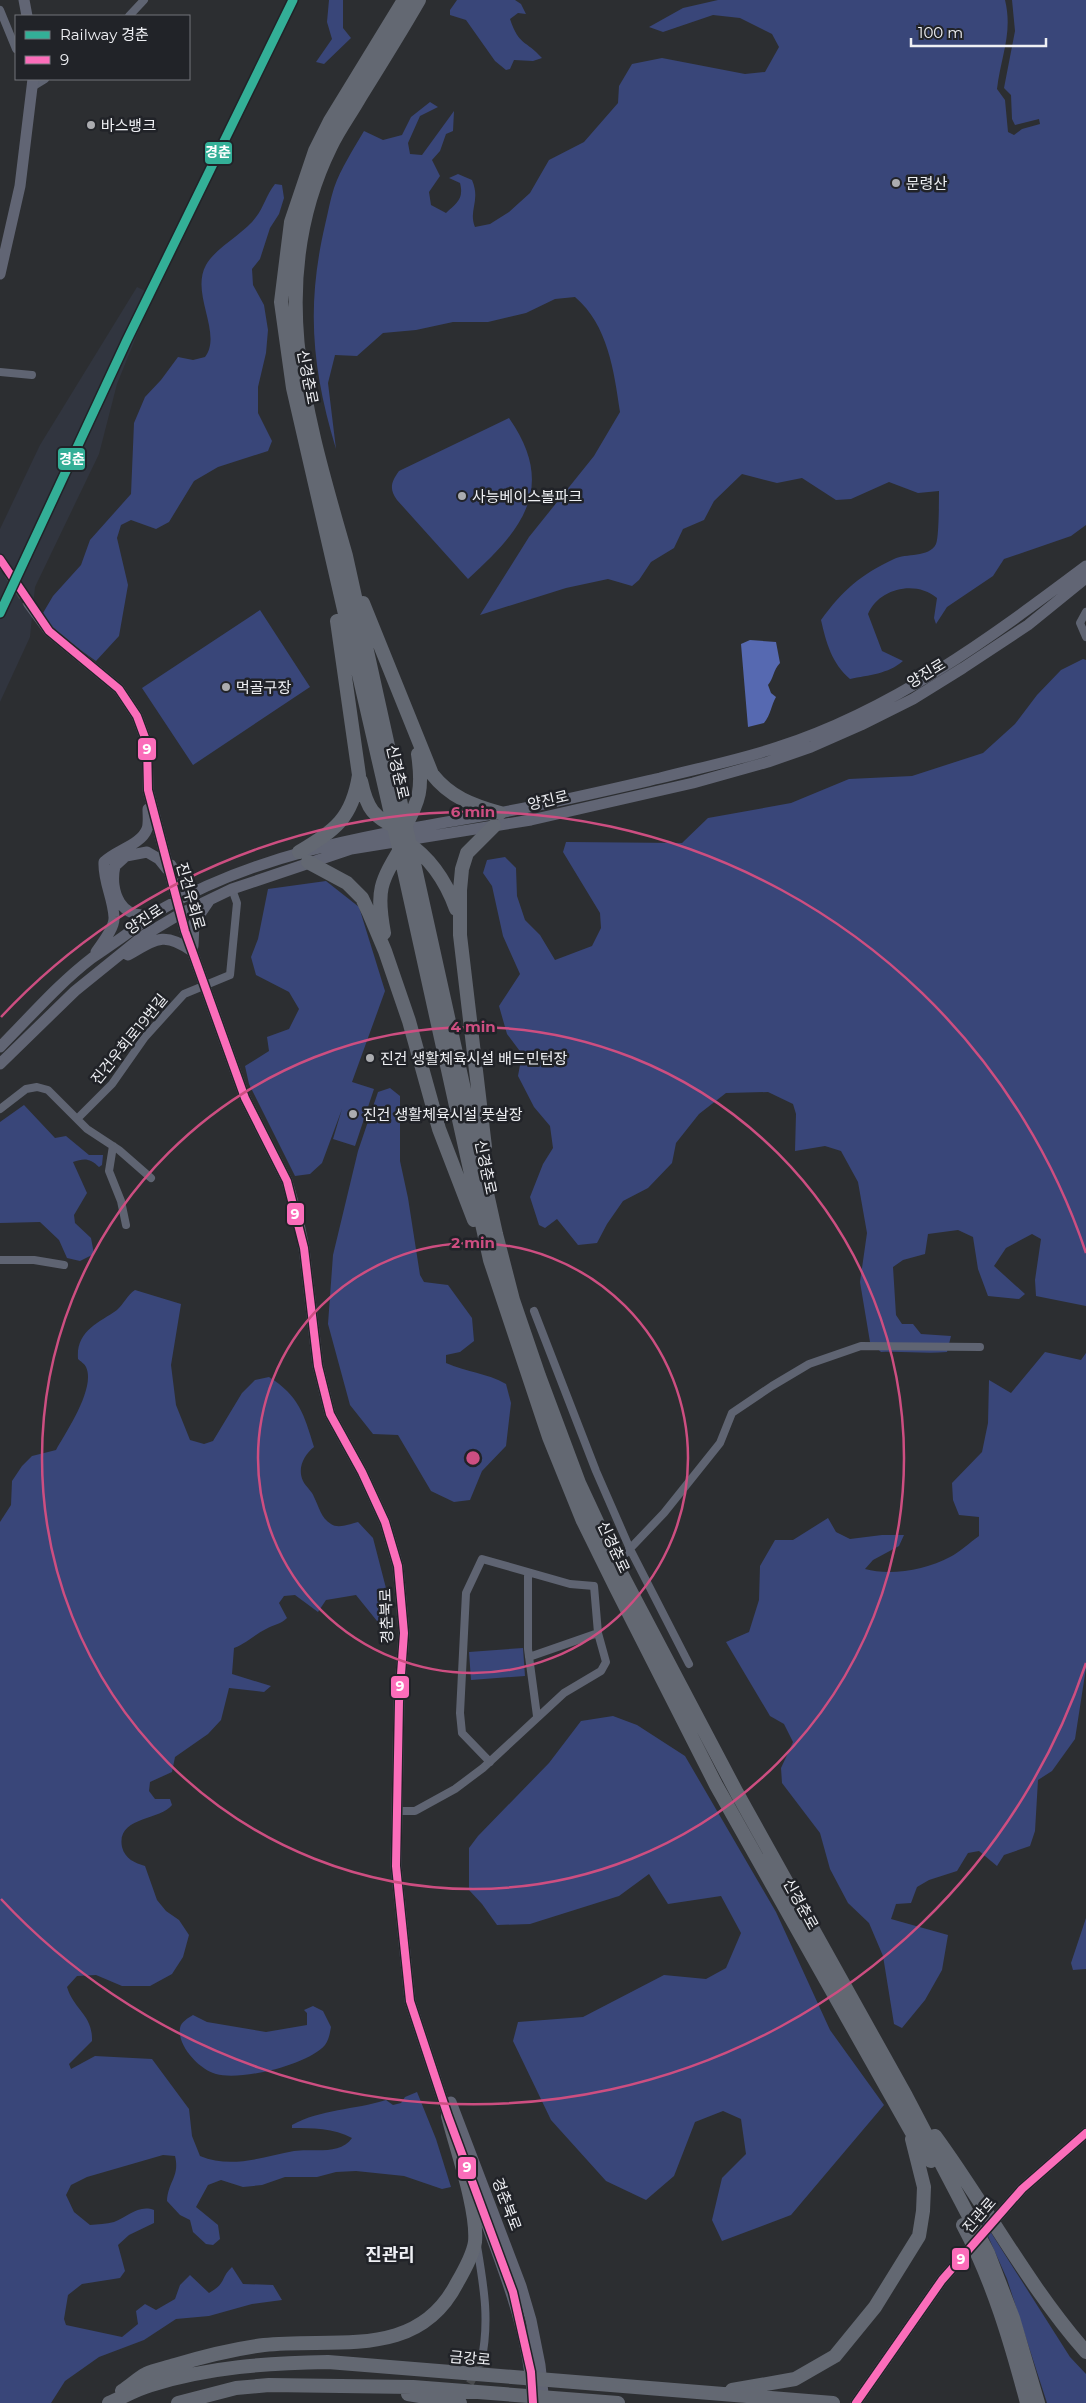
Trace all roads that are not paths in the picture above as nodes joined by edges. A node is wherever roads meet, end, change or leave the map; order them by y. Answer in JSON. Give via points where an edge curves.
{"nodes":[{"id":1,"x":24,"y":0,"type":"edge"},
{"id":2,"x":144,"y":0,"type":"edge"},
{"id":3,"x":404,"y":0,"type":"edge"},
{"id":4,"x":419,"y":0,"type":"edge"},
{"id":5,"x":0,"y":10,"type":"edge"},
{"id":6,"x":27,"y":15,"type":"edge"},
{"id":7,"x":130,"y":15,"type":"edge"},
{"id":8,"x":15,"y":47,"type":"edge"},
{"id":9,"x":31,"y":81,"type":"edge"},
{"id":10,"x":0,"y":274,"type":"edge"},
{"id":11,"x":0,"y":372,"type":"edge"},
{"id":12,"x":32,"y":375,"type":"dead end"},
{"id":13,"x":346,"y":556,"type":"junction"},
{"id":14,"x":332,"y":560,"type":"junction"},
{"id":15,"x":1086,"y":566,"type":"edge"},
{"id":16,"x":1086,"y":578,"type":"edge"},
{"id":17,"x":29,"y":604,"type":"tunnel mouth"},
{"id":18,"x":1086,"y":612,"type":"edge"},
{"id":19,"x":1086,"y":637,"type":"edge"},
{"id":20,"x":416,"y":740,"type":"junction"},
{"id":21,"x":359,"y":775,"type":"junction"},
{"id":22,"x":148,"y":790,"type":"junction"},
{"id":23,"x":395,"y":805,"type":"junction"},
{"id":24,"x":500,"y":813,"type":"junction"},
{"id":25,"x":494,"y":826,"type":"junction"},
{"id":26,"x":404,"y":836,"type":"junction"},
{"id":27,"x":161,"y":846,"type":"junction"},
{"id":28,"x":304,"y":857,"type":"junction"},
{"id":29,"x":409,"y":865,"type":"junction"},
{"id":30,"x":168,"y":870,"type":"junction"},
{"id":31,"x":232,"y":889,"type":"junction"},
{"id":32,"x":197,"y":890,"type":"junction"},
{"id":33,"x":210,"y":900,"type":"junction"},
{"id":34,"x":176,"y":901,"type":"junction"},
{"id":35,"x":159,"y":911,"type":"junction"},
{"id":36,"x":180,"y":914,"type":"junction"},
{"id":37,"x":459,"y":917,"type":"junction"},
{"id":38,"x":192,"y":951,"type":"junction"},
{"id":39,"x":91,"y":959,"type":"junction"},
{"id":40,"x":112,"y":960,"type":"junction"},
{"id":41,"x":394,"y":977,"type":"junction"},
{"id":42,"x":206,"y":986,"type":"junction"},
{"id":43,"x":0,"y":1047,"type":"edge"},
{"id":44,"x":0,"y":1064,"type":"edge"},
{"id":45,"x":0,"y":1109,"type":"edge"},
{"id":46,"x":78,"y":1118,"type":"junction"},
{"id":47,"x":113,"y":1146,"type":"junction"},
{"id":48,"x":150,"y":1178,"type":"dead end"},
{"id":49,"x":299,"y":1224,"type":"joint"},
{"id":50,"x":126,"y":1225,"type":"dead end"},
{"id":51,"x":496,"y":1234,"type":"junction"},
{"id":52,"x":0,"y":1260,"type":"edge"},
{"id":53,"x":490,"y":1260,"type":"junction"},
{"id":54,"x":64,"y":1265,"type":"dead end"},
{"id":55,"x":534,"y":1311,"type":"dead end"},
{"id":56,"x":980,"y":1347,"type":"dead end"},
{"id":57,"x":630,"y":1549,"type":"junction"},
{"id":58,"x":623,"y":1556,"type":"dead end"},
{"id":59,"x":528,"y":1573,"type":"junction"},
{"id":60,"x":601,"y":1580,"type":"dead end"},
{"id":61,"x":594,"y":1586,"type":"junction"},
{"id":62,"x":598,"y":1633,"type":"junction"},
{"id":63,"x":529,"y":1657,"type":"junction"},
{"id":64,"x":690,"y":1664,"type":"dead end"},
{"id":65,"x":537,"y":1716,"type":"junction"},
{"id":66,"x":490,"y":1762,"type":"junction"},
{"id":67,"x":397,"y":1811,"type":"junction"},
{"id":68,"x":416,"y":2023,"type":"junction"},
{"id":69,"x":906,"y":2096,"type":"junction"},
{"id":70,"x":448,"y":2116,"type":"junction"},
{"id":71,"x":910,"y":2131,"type":"junction"},
{"id":72,"x":1086,"y":2133,"type":"edge"},
{"id":73,"x":962,"y":2213,"type":"junction"},
{"id":74,"x":475,"y":2227,"type":"junction"},
{"id":75,"x":984,"y":2257,"type":"junction"},
{"id":76,"x":1086,"y":2352,"type":"edge"},
{"id":77,"x":481,"y":2362,"type":"tunnel mouth"},
{"id":78,"x":373,"y":2388,"type":"junction"},
{"id":79,"x":711,"y":2394,"type":"junction"},
{"id":80,"x":104,"y":2403,"type":"edge"},
{"id":81,"x":110,"y":2403,"type":"edge"},
{"id":82,"x":178,"y":2403,"type":"edge"},
{"id":83,"x":460,"y":2403,"type":"edge"},
{"id":84,"x":534,"y":2403,"type":"edge"},
{"id":85,"x":544,"y":2403,"type":"edge"},
{"id":86,"x":618,"y":2403,"type":"edge"},
{"id":87,"x":827,"y":2403,"type":"edge"},
{"id":88,"x":856,"y":2403,"type":"edge"},
{"id":89,"x":1027,"y":2403,"type":"edge"},
{"id":90,"x":1038,"y":2403,"type":"edge"}],
"edges":[{"from":1,"to":6,"type":"main road"},
{"from":2,"to":7,"type":"street"},
{"from":3,"to":14,"type":"highway","name":"신경춘로","via":[[330,121],[315,152],[291,222],[285,262],[282,302],[285,341]]},
{"from":4,"to":13,"type":"highway","name":"신경춘로","via":[[331,146],[308,205],[296,266],[294,312],[301,375],[321,469]]},
{"from":5,"to":8,"type":"street"},
{"from":9,"to":10,"type":"main road","via":[[20,186]]},
{"from":11,"to":12,"type":"street"},
{"from":13,"to":20,"type":"highway"},
{"from":13,"to":23,"type":"highway","name":"신경춘로"},
{"from":14,"to":21,"type":"highway"},
{"from":14,"to":23,"type":"highway","name":"신경춘로"},
{"from":15,"to":24,"type":"main road","name":"양진로","via":[[943,669],[893,698],[816,733],[707,766]]},
{"from":16,"to":25,"type":"main road","name":"양진로","via":[[1028,625],[955,674],[861,725],[811,746],[693,784]]},
{"from":17,"to":22,"type":"main road","name":"진건우회로","via":[[49,631],[119,689],[137,716],[147,743]]},
{"from":18,"to":19,"type":"street","via":[[1080,623]]},
{"from":20,"to":24,"type":"highway","via":[[432,774],[442,786],[458,799]]},
{"from":20,"to":26,"type":"highway","via":[[421,791]]},
{"from":21,"to":26,"type":"highway","via":[[372,813]]},
{"from":21,"to":28,"type":"highway","via":[[357,792],[348,814]]},
{"from":22,"to":27,"type":"main road","name":"진건우회로"},
{"from":22,"to":39,"type":"main road","via":[[148,829],[138,842],[113,853],[104,862],[114,919],[104,942]]},
{"from":23,"to":29,"type":"highway","name":"신경춘로"},
{"from":24,"to":26,"type":"main road","name":"양진로"},
{"from":25,"to":26,"type":"main road","name":"양진로"},
{"from":25,"to":37,"type":"highway","via":[[467,853],[461,876]]},
{"from":26,"to":28,"type":"main road","name":"양진로"},
{"from":26,"to":37,"type":"highway","via":[[438,871]]},
{"from":26,"to":41,"type":"highway","via":[[382,879],[379,894]]},
{"from":27,"to":30,"type":"main road","name":"진건우회로"},
{"from":27,"to":32,"type":"main road","via":[[180,881]]},
{"from":28,"to":31,"type":"main road","name":"양진로"},
{"from":28,"to":32,"type":"main road","name":"양진로","via":[[231,875]]},
{"from":28,"to":41,"type":"highway","via":[[347,883],[362,898]]},
{"from":29,"to":51,"type":"highway","name":"신경춘로"},
{"from":29,"to":53,"type":"highway","name":"신경춘로"},
{"from":30,"to":34,"type":"main road","name":"진건우회로"},
{"from":30,"to":35,"type":"main road","via":[[159,859],[146,852],[126,856],[118,862],[113,873],[122,908],[130,914],[142,916]]},
{"from":31,"to":33,"type":"main road","name":"양진로"},
{"from":31,"to":42,"type":"street","name":"진건우회로19번길","via":[[237,903],[230,975]]},
{"from":32,"to":34,"type":"main road","name":"양진로"},
{"from":33,"to":36,"type":"main road","name":"양진로"},
{"from":33,"to":38,"type":"main road","via":[[194,923]]},
{"from":34,"to":35,"type":"main road","name":"양진로"},
{"from":34,"to":36,"type":"main road","name":"진건우회로"},
{"from":35,"to":39,"type":"main road","name":"양진로"},
{"from":36,"to":38,"type":"main road","name":"진건우회로"},
{"from":36,"to":40,"type":"main road","name":"양진로","via":[[143,936]]},
{"from":37,"to":51,"type":"highway"},
{"from":38,"to":40,"type":"main road","via":[[166,938],[154,940]]},
{"from":38,"to":42,"type":"main road","name":"진건우회로"},
{"from":39,"to":43,"type":"main road","name":"양진로","via":[[48,997]]},
{"from":40,"to":44,"type":"main road","name":"양진로","via":[[76,990]]},
{"from":41,"to":53,"type":"highway","via":[[438,1129]]},
{"from":42,"to":46,"type":"street","name":"진건우회로19번길","via":[[184,994],[145,1037],[112,1084]]},
{"from":42,"to":49,"type":"main road","name":"진건우회로","via":[[245,1098],[287,1181]]},
{"from":45,"to":46,"type":"street","via":[[26,1088],[37,1087],[48,1090]]},
{"from":46,"to":47,"type":"street"},
{"from":47,"to":48,"type":"street"},
{"from":47,"to":50,"type":"street","via":[[109,1171]]},
{"from":49,"to":67,"type":"main road","name":"경춘북로","via":[[318,1366],[330,1414],[385,1522],[398,1566],[404,1633]]},
{"from":51,"to":69,"type":"highway","name":"신경춘로","via":[[513,1300],[539,1376],[579,1483],[619,1569],[736,1793]]},
{"from":52,"to":54,"type":"street","via":[[34,1260]]},
{"from":53,"to":71,"type":"highway","name":"신경춘로","via":[[549,1437],[616,1588],[716,1785]]},
{"from":55,"to":57,"type":"street"},
{"from":56,"to":57,"type":"street","via":[[862,1346],[809,1364],[732,1413],[720,1443],[664,1514]]},
{"from":57,"to":58,"type":"street"},
{"from":57,"to":64,"type":"street"},
{"from":59,"to":61,"type":"street","via":[[570,1584]]},
{"from":59,"to":63,"type":"street"},
{"from":59,"to":66,"type":"street","via":[[482,1559],[466,1593],[460,1713],[462,1733]]},
{"from":60,"to":61,"type":"street"},
{"from":61,"to":62,"type":"street"},
{"from":62,"to":63,"type":"street"},
{"from":62,"to":65,"type":"street","via":[[606,1662],[601,1671],[564,1693]]},
{"from":63,"to":65,"type":"street"},
{"from":65,"to":66,"type":"street"},
{"from":66,"to":67,"type":"street","via":[[455,1789],[416,1811]]},
{"from":67,"to":68,"type":"main road","name":"경춘북로","via":[[396,1866],[410,2002]]},
{"from":68,"to":70,"type":"main road","name":"경춘북로"},
{"from":68,"to":85,"type":"main road","name":"경춘북로","via":[[452,2106],[521,2286],[532,2320]]},
{"from":69,"to":73,"type":"highway"},
{"from":69,"to":76,"type":"highway","via":[[1065,2328]]},
{"from":70,"to":74,"type":"highway"},
{"from":70,"to":84,"type":"main road","name":"경춘북로","via":[[513,2292],[531,2372]]},
{"from":71,"to":73,"type":"highway","name":"신경춘로"},
{"from":71,"to":79,"type":"highway","via":[[924,2187],[919,2236],[875,2307],[835,2356],[795,2378]]},
{"from":72,"to":88,"type":"main road","name":"진관로","via":[[1022,2189],[942,2280]]},
{"from":73,"to":75,"type":"highway"},
{"from":74,"to":77,"type":"street","via":[[487,2304],[486,2339]]},
{"from":74,"to":80,"type":"highway","via":[[474,2243],[451,2296],[430,2318],[409,2331],[380,2341],[265,2345],[218,2352],[147,2374]]},
{"from":75,"to":89,"type":"highway"},
{"from":75,"to":90,"type":"highway","via":[[1013,2318]]},
{"from":78,"to":82,"type":"highway","via":[[269,2385],[236,2388]]},
{"from":78,"to":83,"type":"highway"},
{"from":78,"to":86,"type":"highway","via":[[413,2387]]},
{"from":79,"to":81,"type":"highway","name":"금강로","via":[[328,2362],[282,2363],[200,2372],[150,2385]]},
{"from":79,"to":87,"type":"highway","name":"금강로"}]}
